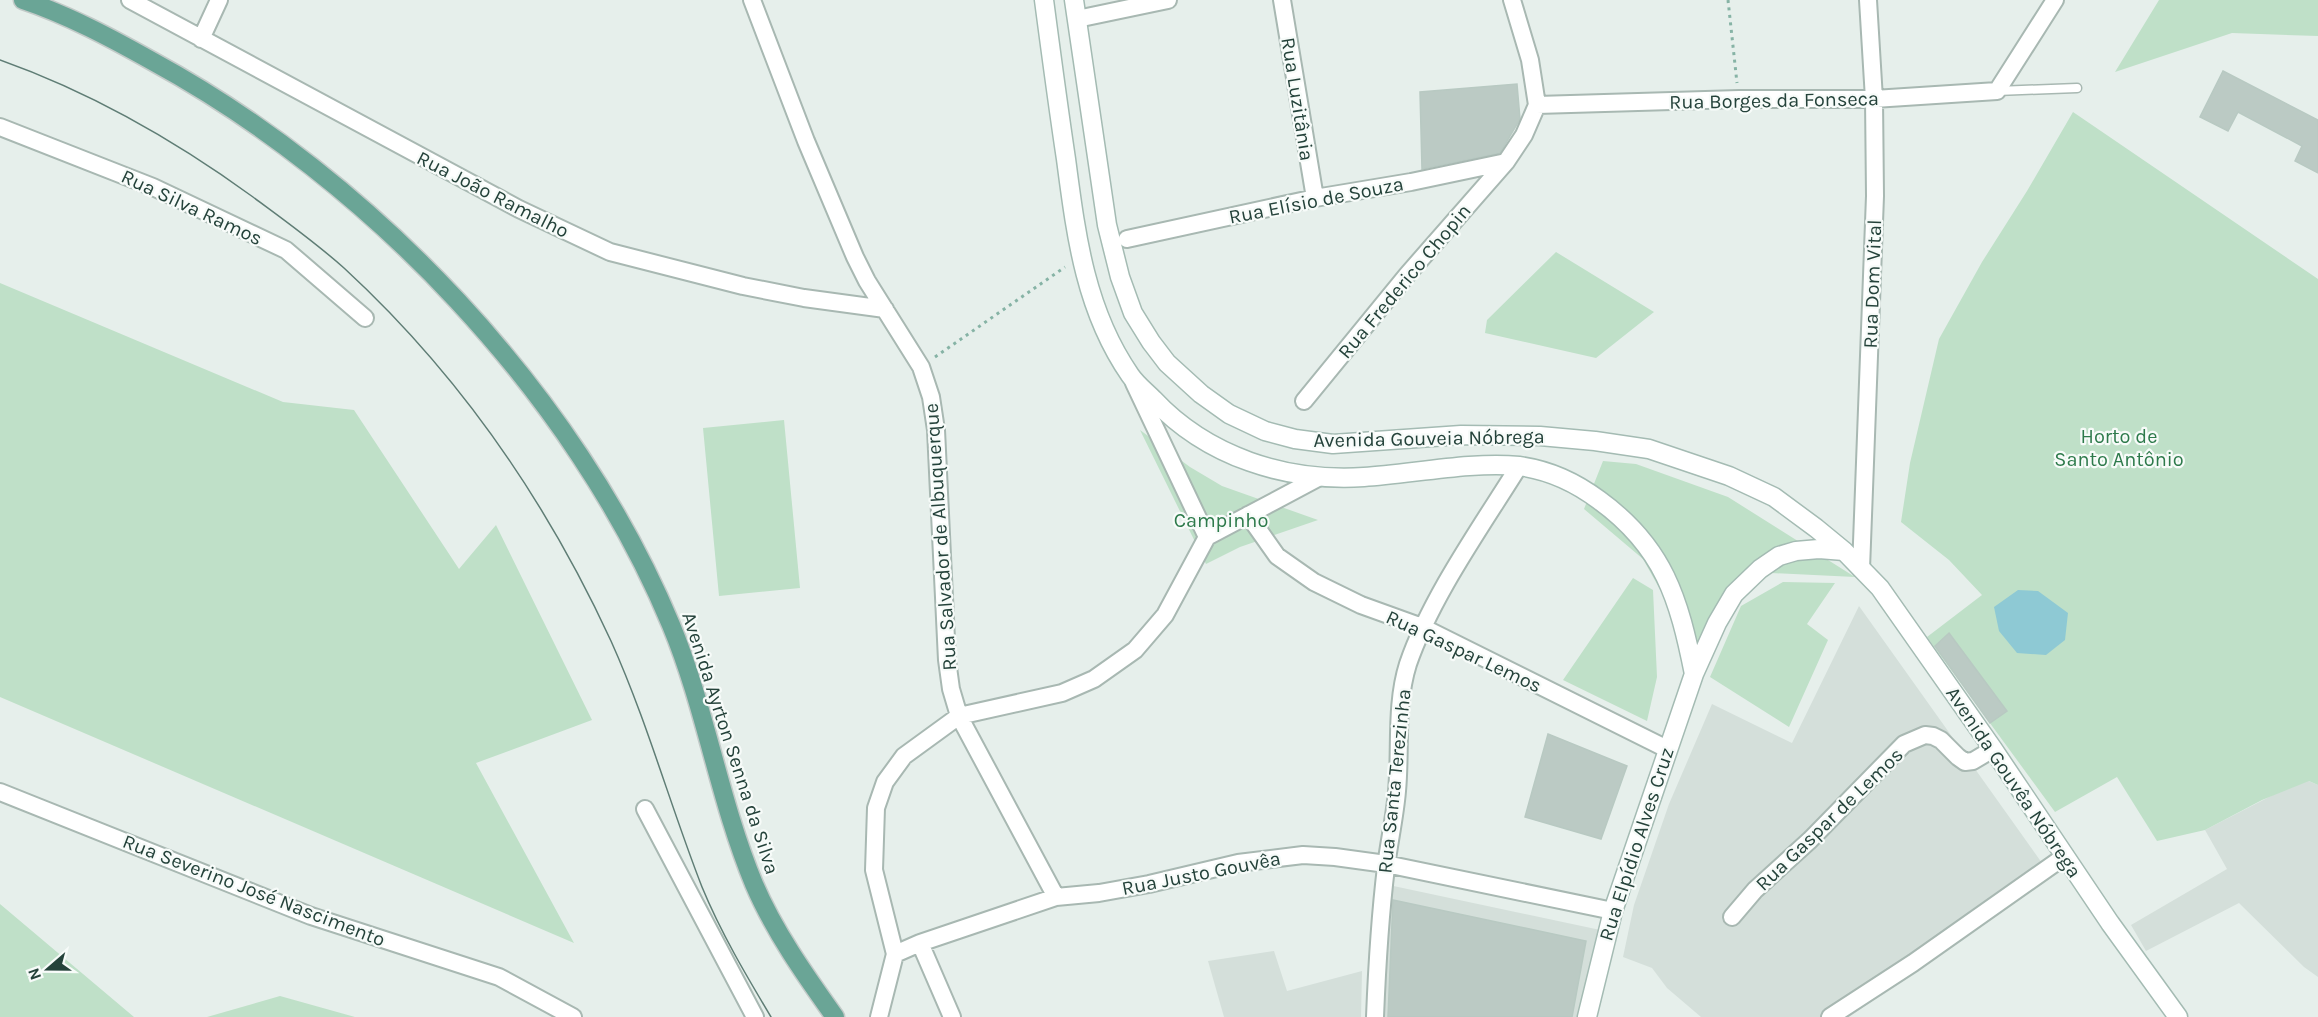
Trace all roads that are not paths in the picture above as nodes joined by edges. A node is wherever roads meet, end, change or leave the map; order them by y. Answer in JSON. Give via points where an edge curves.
{"nodes":[{"id":1,"x":23,"y":0,"type":"edge"},
{"id":2,"x":130,"y":0,"type":"edge"},
{"id":3,"x":219,"y":0,"type":"edge"},
{"id":4,"x":752,"y":0,"type":"edge"},
{"id":5,"x":1044,"y":0,"type":"edge"},
{"id":6,"x":1074,"y":0,"type":"edge"},
{"id":7,"x":1168,"y":0,"type":"edge"},
{"id":8,"x":1282,"y":0,"type":"edge"},
{"id":9,"x":1512,"y":0,"type":"edge"},
{"id":10,"x":1868,"y":0,"type":"edge"},
{"id":11,"x":2055,"y":0,"type":"edge"},
{"id":12,"x":53,"y":5,"type":"edge"},
{"id":13,"x":1077,"y":19,"type":"junction"},
{"id":14,"x":201,"y":39,"type":"junction"},
{"id":15,"x":2077,"y":88,"type":"dead end"},
{"id":16,"x":1997,"y":91,"type":"junction"},
{"id":17,"x":1874,"y":99,"type":"junction"},
{"id":18,"x":1537,"y":105,"type":"junction"},
{"id":19,"x":0,"y":127,"type":"edge"},
{"id":20,"x":1506,"y":162,"type":"junction"},
{"id":21,"x":1315,"y":198,"type":"junction"},
{"id":22,"x":1127,"y":239,"type":"dead end"},
{"id":23,"x":885,"y":309,"type":"junction"},
{"id":24,"x":365,"y":318,"type":"dead end"},
{"id":25,"x":1131,"y":376,"type":"junction"},
{"id":26,"x":1304,"y":401,"type":"dead end"},
{"id":27,"x":1519,"y":466,"type":"junction"},
{"id":28,"x":1318,"y":478,"type":"junction"},
{"id":29,"x":1248,"y":515,"type":"junction"},
{"id":30,"x":1207,"y":537,"type":"junction"},
{"id":31,"x":1844,"y":551,"type":"junction"},
{"id":32,"x":1861,"y":569,"type":"junction"},
{"id":33,"x":1422,"y":627,"type":"junction"},
{"id":34,"x":1694,"y":674,"type":"junction"},
{"id":35,"x":959,"y":716,"type":"junction"},
{"id":36,"x":1667,"y":749,"type":"junction"},
{"id":37,"x":1993,"y":749,"type":"junction"},
{"id":38,"x":0,"y":792,"type":"edge"},
{"id":39,"x":645,"y":809,"type":"dead end"},
{"id":40,"x":2064,"y":856,"type":"junction"},
{"id":41,"x":1386,"y":864,"type":"junction"},
{"id":42,"x":1056,"y":897,"type":"junction"},
{"id":43,"x":1612,"y":911,"type":"junction"},
{"id":44,"x":1732,"y":917,"type":"dead end"},
{"id":45,"x":920,"y":943,"type":"junction"},
{"id":46,"x":895,"y":954,"type":"junction"},
{"id":47,"x":573,"y":1017,"type":"edge"},
{"id":48,"x":755,"y":1017,"type":"edge"},
{"id":49,"x":835,"y":1017,"type":"edge"},
{"id":50,"x":879,"y":1017,"type":"edge"},
{"id":51,"x":952,"y":1017,"type":"edge"},
{"id":52,"x":1376,"y":1017,"type":"edge"},
{"id":53,"x":1587,"y":1017,"type":"edge"},
{"id":54,"x":1830,"y":1017,"type":"edge"},
{"id":55,"x":2178,"y":1017,"type":"edge"}],
"edges":[{"from":1,"to":12,"type":"main road","name":"Avenida Ayrton Senna da Silva"},
{"from":2,"to":14,"type":"street","name":"Rua João Ramalho"},
{"from":3,"to":14,"type":"street"},
{"from":4,"to":23,"type":"street","name":"Rua Salvador de Albuquerque","via":[[850,246]]},
{"from":5,"to":25,"type":"street","name":"Avenida Gouveia Nóbrega","via":[[1080,256],[1100,319]]},
{"from":6,"to":13,"type":"street","name":"Avenida Gouveia Nóbrega"},
{"from":7,"to":13,"type":"street"},
{"from":8,"to":21,"type":"street","name":"Rua Luzitânia"},
{"from":9,"to":18,"type":"street","via":[[1530,60]]},
{"from":10,"to":17,"type":"street","name":"Rua Dom Vital"},
{"from":11,"to":16,"type":"street"},
{"from":12,"to":49,"type":"main road","name":"Avenida Ayrton Senna da Silva","via":[[196,85],[291,150],[386,230],[474,318],[555,419],[619,520],[671,625],[755,887],[806,976]]},
{"from":13,"to":31,"type":"street","name":"Avenida Gouveia Nóbrega","via":[[1107,225],[1133,313],[1167,363],[1229,414],[1265,431],[1333,444],[1461,435],[1540,436],[1649,449],[1730,476],[1774,497]]},
{"from":14,"to":23,"type":"street","name":"Rua João Ramalho","via":[[519,209],[610,252],[743,286]]},
{"from":15,"to":16,"type":"lane","name":"Rua Borges da Fonseca"},
{"from":16,"to":17,"type":"street","name":"Rua Borges da Fonseca"},
{"from":17,"to":18,"type":"street","name":"Rua Borges da Fonseca"},
{"from":17,"to":32,"type":"street","name":"Rua Dom Vital","via":[[1875,208]]},
{"from":18,"to":20,"type":"street"},
{"from":19,"to":24,"type":"street","name":"Rua Silva Ramos","via":[[153,186],[286,250]]},
{"from":20,"to":21,"type":"street","name":"Rua Elísio de Souza"},
{"from":20,"to":26,"type":"street","name":"Rua Frederico Chopin"},
{"from":21,"to":22,"type":"street","name":"Rua Elísio de Souza"},
{"from":23,"to":35,"type":"street","name":"Rua Salvador de Albuquerque","via":[[921,367],[931,397],[947,660]]},
{"from":25,"to":28,"type":"street","name":"Avenida Gouveia Nóbrega","via":[[1195,436],[1229,455],[1273,470]]},
{"from":25,"to":30,"type":"street"},
{"from":27,"to":28,"type":"street","name":"Avenida Gouveia Nóbrega"},
{"from":27,"to":33,"type":"street","name":"Rua Santa Terezinha"},
{"from":27,"to":34,"type":"street","name":"Avenida Gouveia Nóbrega","via":[[1559,475],[1589,492],[1647,543],[1675,597]]},
{"from":28,"to":29,"type":"street"},
{"from":29,"to":30,"type":"street"},
{"from":29,"to":33,"type":"street","name":"Rua Gaspar Lemos","via":[[1277,556],[1314,582],[1360,605]]},
{"from":30,"to":35,"type":"street","via":[[1166,615],[1135,650],[1094,679],[1062,693]]},
{"from":31,"to":32,"type":"street","name":"Avenida Gouvêa Nóbrega"},
{"from":31,"to":34,"type":"street","via":[[1796,551],[1779,556],[1760,569],[1734,594]]},
{"from":32,"to":37,"type":"street","name":"Avenida Gouvêa Nóbrega","via":[[1894,607]]},
{"from":33,"to":36,"type":"street","name":"Rua Gaspar Lemos"},
{"from":33,"to":41,"type":"street","name":"Rua Santa Terezinha","via":[[1402,685],[1397,794]]},
{"from":34,"to":36,"type":"street","name":"Rua Elpídio Alves Cruz"},
{"from":35,"to":42,"type":"street","name":"Rua Salvador de Albuquerque"},
{"from":35,"to":46,"type":"street","via":[[904,756],[885,782],[876,808],[874,870]]},
{"from":36,"to":43,"type":"street","name":"Rua Elpídio Alves Cruz"},
{"from":37,"to":40,"type":"street","name":"Avenida Gouvêa Nóbrega"},
{"from":37,"to":44,"type":"street","name":"Rua Gaspar de Lemos","via":[[1973,762],[1965,762],[1933,736],[1904,744]]},
{"from":38,"to":47,"type":"street","name":"Rua Severino José Nascimento","via":[[311,916],[499,977]]},
{"from":39,"to":48,"type":"street"},
{"from":40,"to":54,"type":"street"},
{"from":40,"to":55,"type":"street","name":"Avenida Gouvêa Nóbrega"},
{"from":41,"to":42,"type":"street","name":"Rua Justo Gouvêa","via":[[1303,855],[1267,858],[1149,884]]},
{"from":41,"to":43,"type":"street","name":"Rua Justo Gouvêa"},
{"from":41,"to":52,"type":"street","name":"Rua Santa Terezinha"},
{"from":42,"to":45,"type":"street","name":"Rua Justo Gouvêa"},
{"from":43,"to":53,"type":"street","name":"Rua Elpídio Alves Cruz"},
{"from":45,"to":46,"type":"street","name":"Rua Justo Gouvêa"},
{"from":45,"to":51,"type":"street"},
{"from":46,"to":50,"type":"street"}]}
